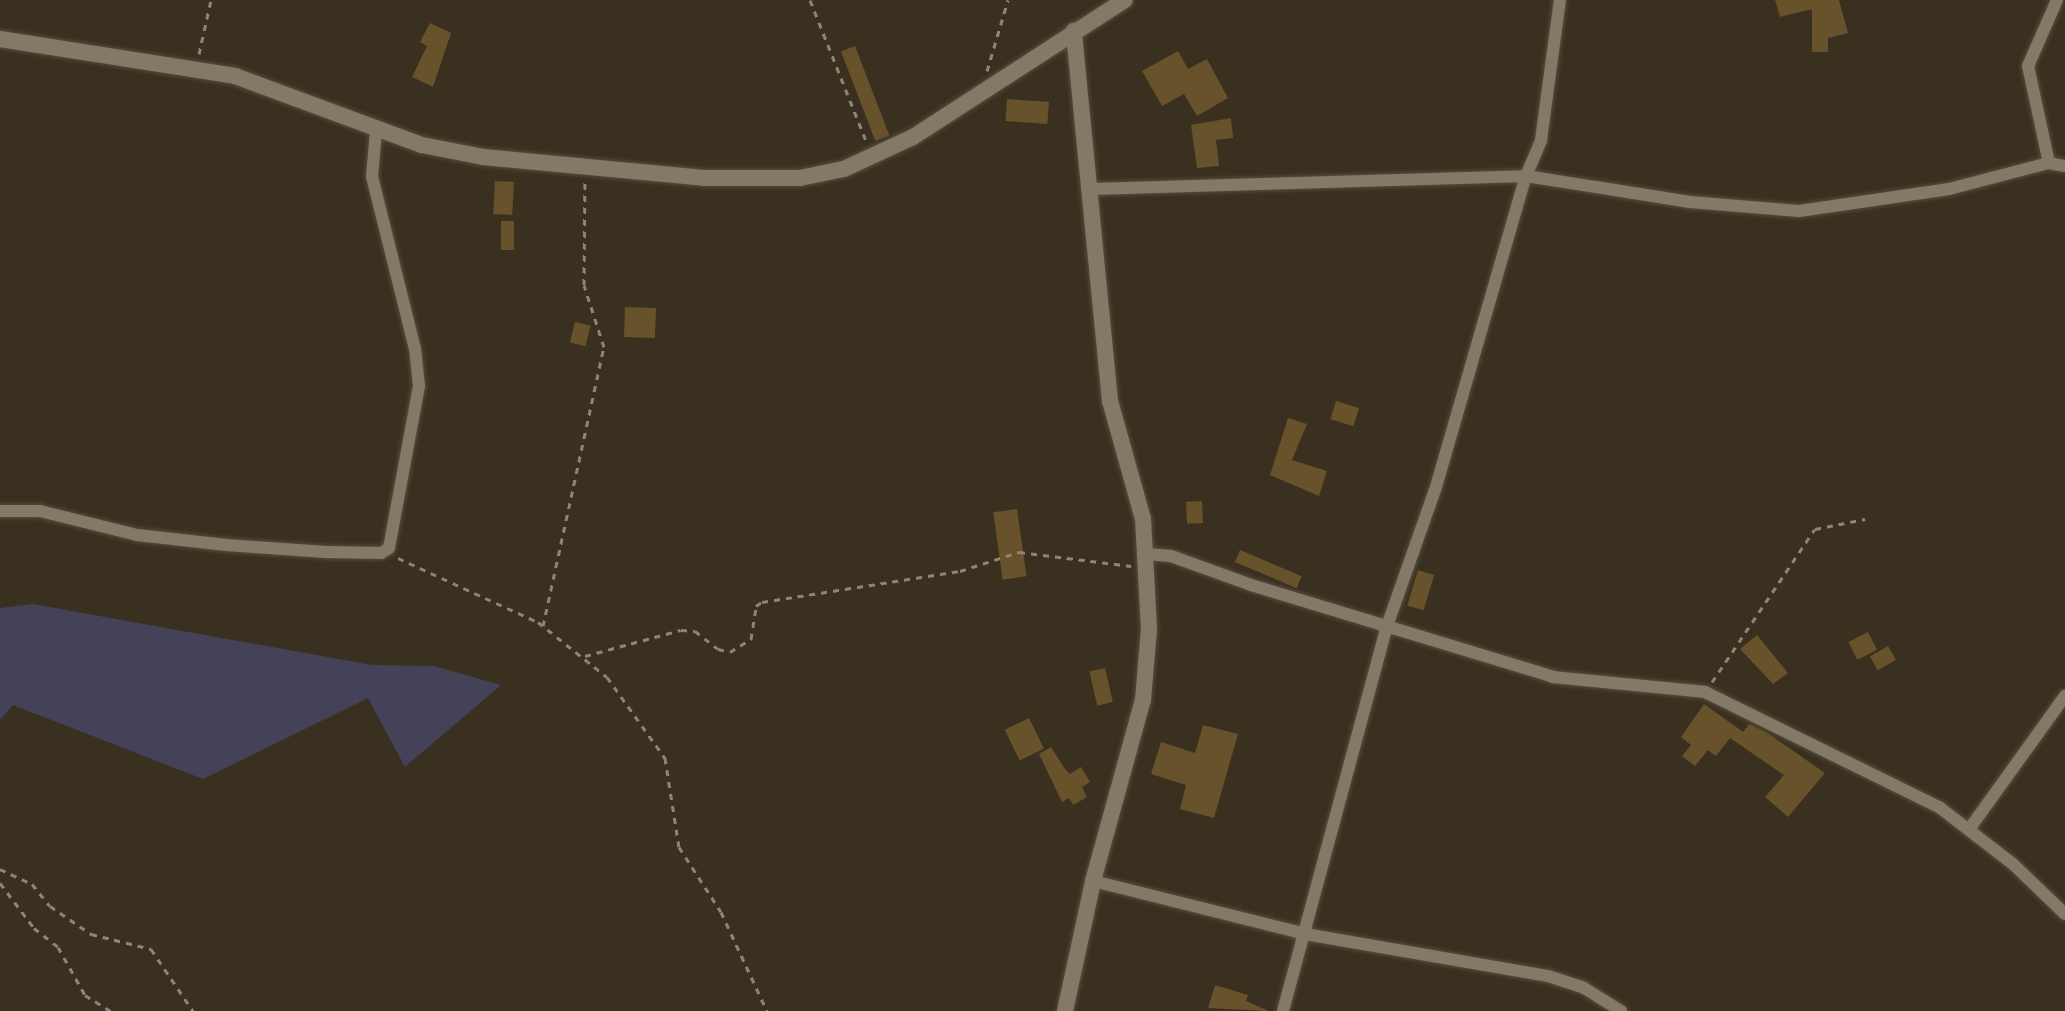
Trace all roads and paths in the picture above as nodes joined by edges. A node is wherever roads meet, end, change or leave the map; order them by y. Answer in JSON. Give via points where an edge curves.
{"nodes":[{"id":1,"x":211,"y":0,"type":"edge"},
{"id":2,"x":810,"y":0,"type":"edge"},
{"id":3,"x":1008,"y":0,"type":"edge"},
{"id":4,"x":1125,"y":0,"type":"edge"},
{"id":5,"x":1560,"y":0,"type":"edge"},
{"id":6,"x":2057,"y":0,"type":"edge"},
{"id":7,"x":1074,"y":31,"type":"junction"},
{"id":8,"x":0,"y":39,"type":"edge"},
{"id":9,"x":195,"y":69,"type":"junction"},
{"id":10,"x":985,"y":91,"type":"junction"},
{"id":11,"x":376,"y":130,"type":"junction"},
{"id":12,"x":873,"y":158,"type":"junction"},
{"id":13,"x":2049,"y":163,"type":"junction"},
{"id":14,"x":2065,"y":166,"type":"edge"},
{"id":15,"x":585,"y":169,"type":"junction"},
{"id":16,"x":1526,"y":176,"type":"junction"},
{"id":17,"x":1092,"y":189,"type":"junction"},
{"id":18,"x":0,"y":511,"type":"edge"},
{"id":19,"x":1865,"y":519,"type":"dead end"},
{"id":20,"x":389,"y":548,"type":"junction"},
{"id":21,"x":1148,"y":561,"type":"junction"},
{"id":22,"x":543,"y":626,"type":"junction"},
{"id":23,"x":1387,"y":626,"type":"junction"},
{"id":24,"x":585,"y":656,"type":"junction"},
{"id":25,"x":1705,"y":692,"type":"junction"},
{"id":26,"x":2065,"y":696,"type":"edge"},
{"id":27,"x":1970,"y":828,"type":"junction"},
{"id":28,"x":0,"y":869,"type":"edge"},
{"id":29,"x":1093,"y":881,"type":"junction"},
{"id":30,"x":0,"y":883,"type":"edge"},
{"id":31,"x":2065,"y":914,"type":"edge"},
{"id":32,"x":1305,"y":934,"type":"junction"},
{"id":33,"x":111,"y":1011,"type":"edge"},
{"id":34,"x":193,"y":1011,"type":"edge"},
{"id":35,"x":767,"y":1011,"type":"edge"},
{"id":36,"x":1065,"y":1011,"type":"edge"},
{"id":37,"x":1283,"y":1011,"type":"edge"},
{"id":38,"x":1621,"y":1011,"type":"edge"}],
"edges":[{"from":1,"to":9,"type":"path"},
{"from":2,"to":12,"type":"path"},
{"from":3,"to":10,"type":"path"},
{"from":4,"to":7,"type":"street"},
{"from":5,"to":16,"type":"street","via":[[1549,104]]},
{"from":6,"to":13,"type":"street","via":[[2028,66]]},
{"from":7,"to":10,"type":"street"},
{"from":7,"to":17,"type":"street"},
{"from":8,"to":9,"type":"street"},
{"from":9,"to":11,"type":"street","via":[[269,86]]},
{"from":10,"to":12,"type":"street"},
{"from":11,"to":15,"type":"street","via":[[483,157]]},
{"from":11,"to":20,"type":"street","via":[[372,177],[415,349],[419,386]]},
{"from":12,"to":15,"type":"street","via":[[800,178],[704,178]]},
{"from":13,"to":14,"type":"street"},
{"from":13,"to":16,"type":"street","via":[[1949,189],[1799,211],[1690,202]]},
{"from":15,"to":22,"type":"path","via":[[584,285],[604,347]]},
{"from":16,"to":17,"type":"street"},
{"from":16,"to":23,"type":"street","via":[[1436,487]]},
{"from":17,"to":21,"type":"street","via":[[1110,401]]},
{"from":18,"to":20,"type":"street","via":[[40,511],[137,535],[226,545],[326,552],[381,553]]},
{"from":19,"to":25,"type":"path","via":[[1815,529]]},
{"from":20,"to":22,"type":"path","via":[[428,576]]},
{"from":21,"to":23,"type":"street","via":[[1171,556]]},
{"from":21,"to":24,"type":"path","via":[[1019,552],[960,571],[762,602],[756,606],[751,639],[730,652],[695,631],[681,630]]},
{"from":21,"to":29,"type":"street","via":[[1143,700]]},
{"from":22,"to":24,"type":"path"},
{"from":23,"to":25,"type":"street","via":[[1553,677]]},
{"from":23,"to":32,"type":"street"},
{"from":24,"to":35,"type":"path","via":[[607,677],[665,758],[679,847],[721,912]]},
{"from":25,"to":27,"type":"street","via":[[1939,807]]},
{"from":26,"to":27,"type":"street"},
{"from":27,"to":31,"type":"street"},
{"from":28,"to":34,"type":"path","via":[[32,884],[50,906],[91,934],[151,949]]},
{"from":29,"to":32,"type":"street"},
{"from":29,"to":36,"type":"street"},
{"from":30,"to":33,"type":"path","via":[[34,928],[58,947],[85,995]]},
{"from":32,"to":37,"type":"street"},
{"from":32,"to":38,"type":"street","via":[[1548,976],[1584,988]]}]}
